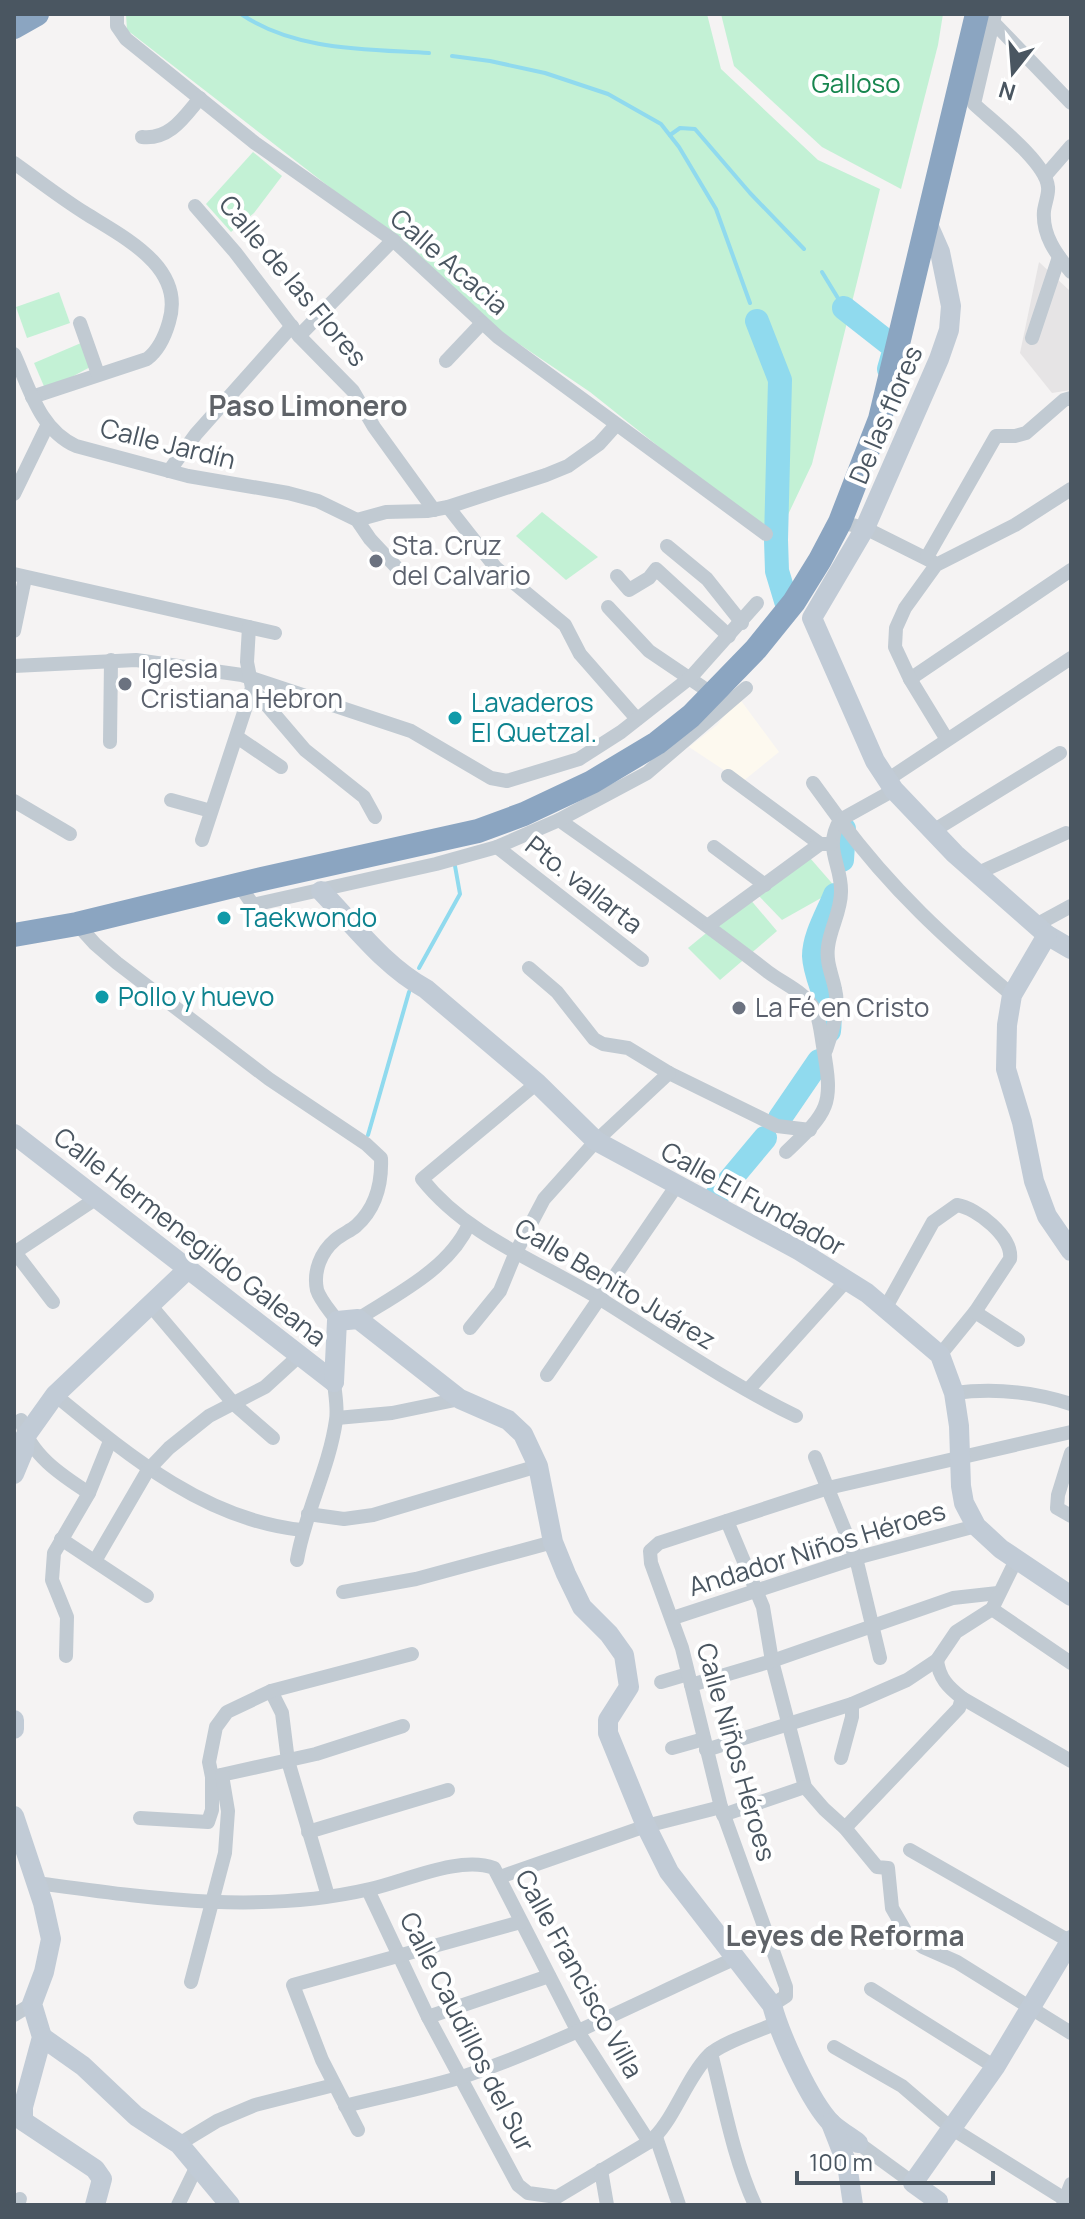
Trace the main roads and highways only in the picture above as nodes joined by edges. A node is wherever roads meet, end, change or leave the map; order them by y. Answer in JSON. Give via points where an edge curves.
{"nodes":[{"id":1,"x":984,"y":16,"type":"edge"},
{"id":2,"x":14,"y":935,"type":"edge"}],
"edges":[{"from":1,"to":2,"type":"highway","via":[[926,220],[880,419],[840,522],[794,602],[714,695],[657,743],[592,782],[478,831]]}]}
